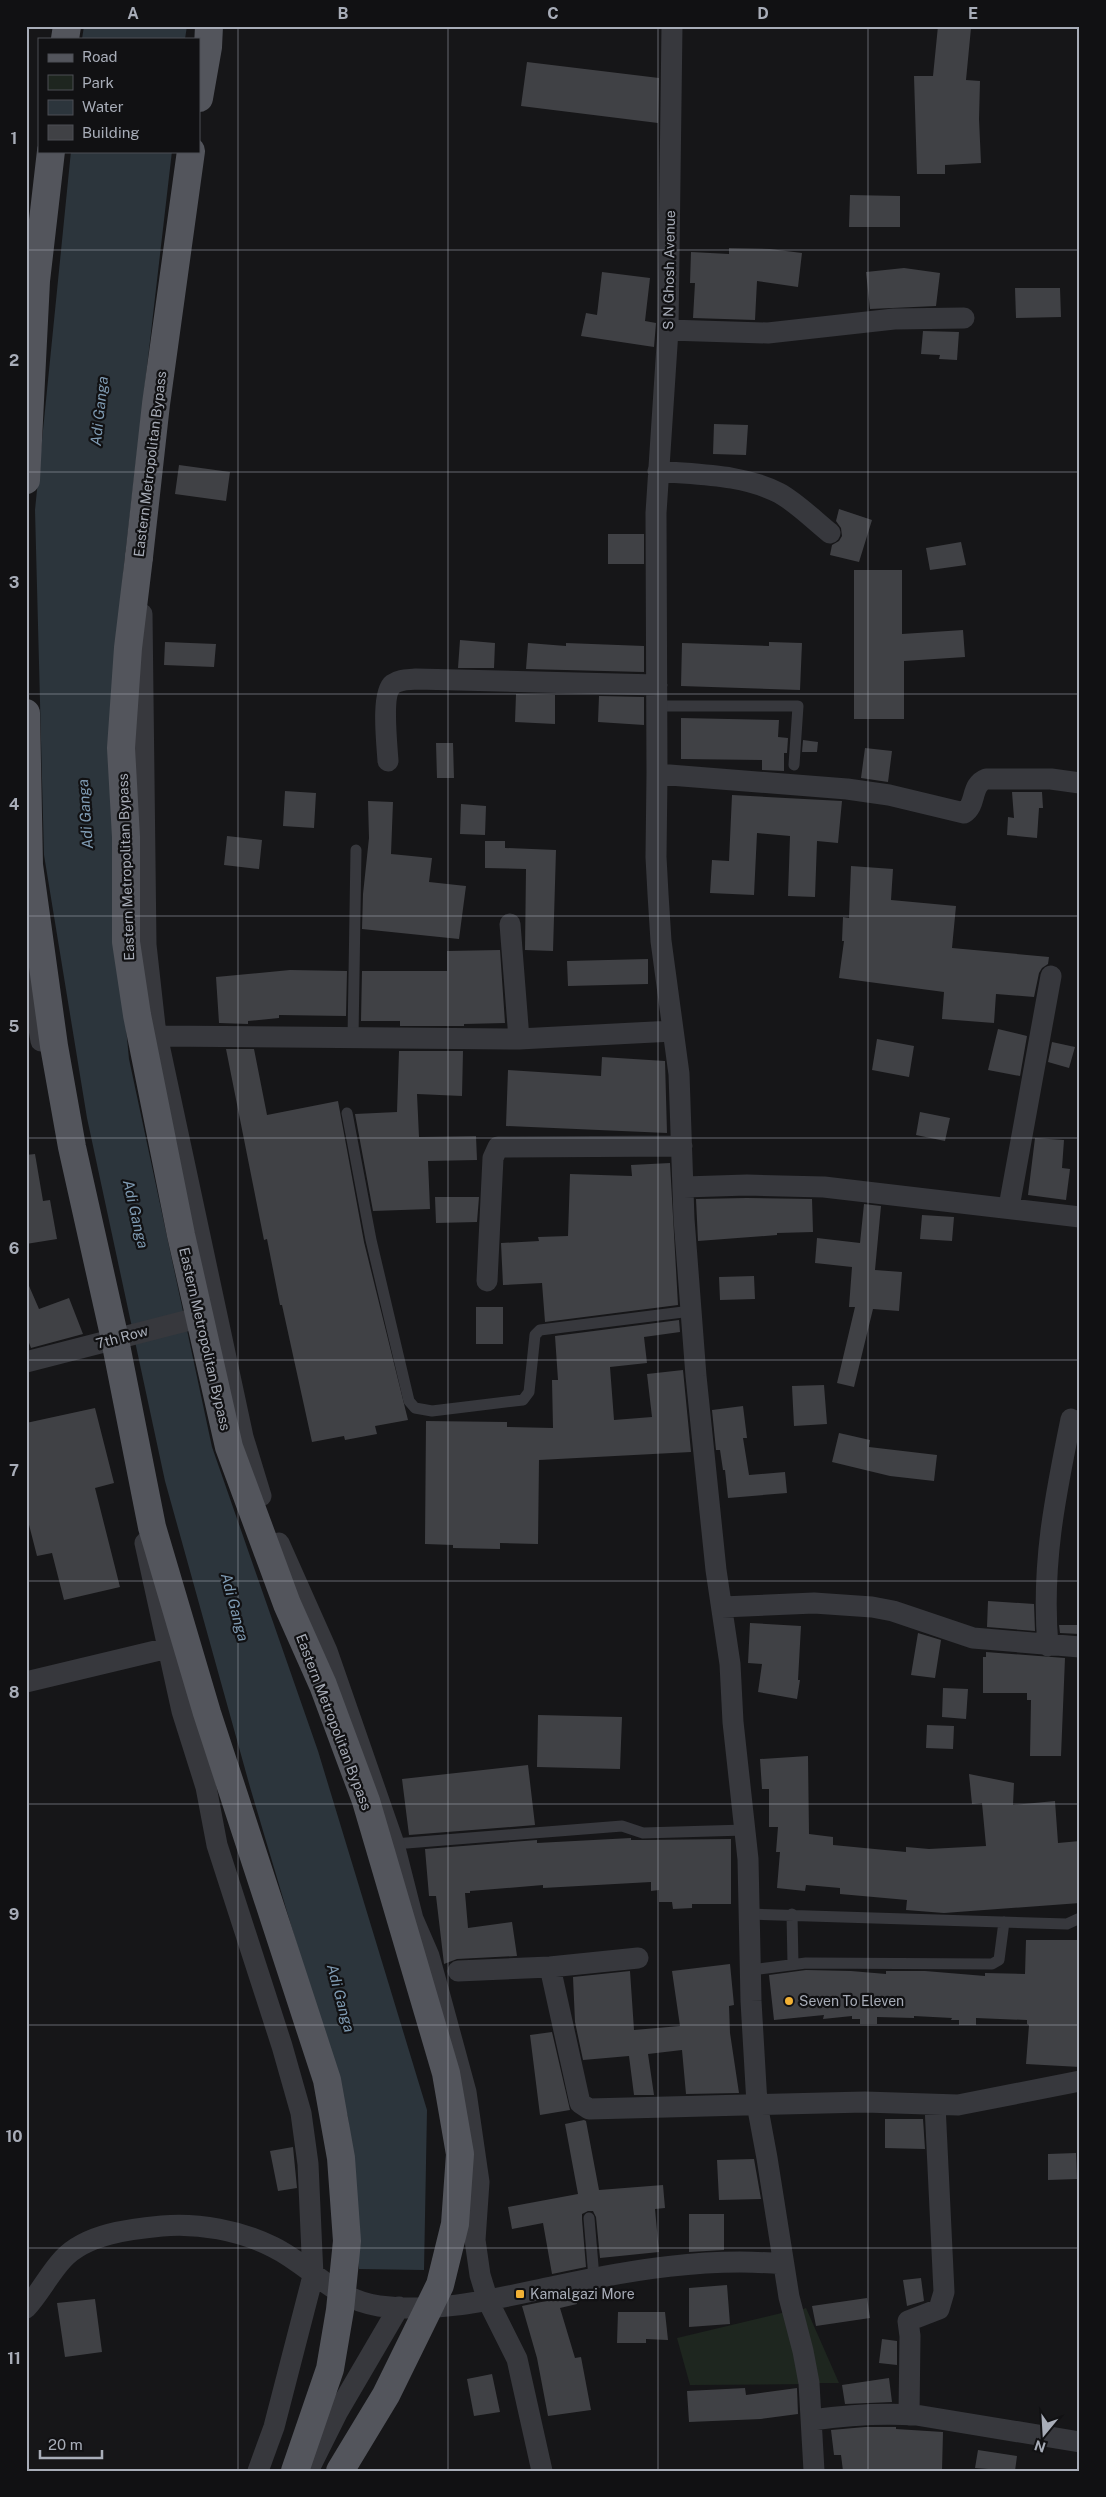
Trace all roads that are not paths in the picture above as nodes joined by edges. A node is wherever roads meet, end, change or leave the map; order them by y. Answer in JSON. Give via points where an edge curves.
{"nodes":[{"id":1,"x":209,"y":26,"type":"edge"},
{"id":2,"x":672,"y":26,"type":"edge"},
{"id":3,"x":200,"y":92,"type":"edge"},
{"id":4,"x":52,"y":152,"type":"edge"},
{"id":5,"x":191,"y":152,"type":"edge"},
{"id":6,"x":964,"y":318,"type":"dead end"},
{"id":7,"x":668,"y":330,"type":"junction"},
{"id":8,"x":658,"y":471,"type":"junction"},
{"id":9,"x":26,"y":479,"type":"edge"},
{"id":10,"x":830,"y":534,"type":"dead end"},
{"id":11,"x":139,"y":557,"type":"junction"},
{"id":12,"x":657,"y":685,"type":"junction"},
{"id":13,"x":657,"y":706,"type":"junction"},
{"id":14,"x":26,"y":713,"type":"edge"},
{"id":15,"x":388,"y":761,"type":"dead end"},
{"id":16,"x":794,"y":765,"type":"dead end"},
{"id":17,"x":657,"y":774,"type":"junction"},
{"id":18,"x":1080,"y":783,"type":"edge"},
{"id":19,"x":356,"y":850,"type":"dead end"},
{"id":20,"x":510,"y":924,"type":"dead end"},
{"id":21,"x":26,"y":944,"type":"edge"},
{"id":22,"x":1051,"y":976,"type":"dead end"},
{"id":23,"x":673,"y":1031,"type":"junction"},
{"id":24,"x":157,"y":1036,"type":"junction"},
{"id":25,"x":353,"y":1038,"type":"junction"},
{"id":26,"x":518,"y":1039,"type":"junction"},
{"id":27,"x":347,"y":1114,"type":"dead end"},
{"id":28,"x":682,"y":1146,"type":"junction"},
{"id":29,"x":684,"y":1187,"type":"junction"},
{"id":30,"x":1009,"y":1207,"type":"junction"},
{"id":31,"x":1080,"y":1217,"type":"edge"},
{"id":32,"x":487,"y":1281,"type":"dead end"},
{"id":33,"x":691,"y":1311,"type":"junction"},
{"id":34,"x":218,"y":1313,"type":"junction"},
{"id":35,"x":102,"y":1343,"type":"junction"},
{"id":36,"x":26,"y":1362,"type":"edge"},
{"id":37,"x":1071,"y":1419,"type":"dead end"},
{"id":38,"x":722,"y":1607,"type":"junction"},
{"id":39,"x":1048,"y":1646,"type":"junction"},
{"id":40,"x":1080,"y":1647,"type":"edge"},
{"id":41,"x":168,"y":1648,"type":"junction"},
{"id":42,"x":26,"y":1682,"type":"edge"},
{"id":43,"x":745,"y":1830,"type":"junction"},
{"id":44,"x":394,"y":1844,"type":"junction"},
{"id":45,"x":750,"y":1914,"type":"junction"},
{"id":46,"x":792,"y":1914,"type":"junction"},
{"id":47,"x":1080,"y":1918,"type":"edge"},
{"id":48,"x":1004,"y":1922,"type":"junction"},
{"id":49,"x":638,"y":1958,"type":"dead end"},
{"id":50,"x":793,"y":1964,"type":"junction"},
{"id":51,"x":550,"y":1967,"type":"junction"},
{"id":52,"x":751,"y":1970,"type":"junction"},
{"id":53,"x":458,"y":1971,"type":"dead end"},
{"id":54,"x":1080,"y":2081,"type":"edge"},
{"id":55,"x":757,"y":2104,"type":"junction"},
{"id":56,"x":935,"y":2105,"type":"junction"},
{"id":57,"x":589,"y":2218,"type":"dead end"},
{"id":58,"x":783,"y":2264,"type":"junction"},
{"id":59,"x":313,"y":2276,"type":"junction"},
{"id":60,"x":594,"y":2278,"type":"junction"},
{"id":61,"x":488,"y":2302,"type":"junction"},
{"id":62,"x":399,"y":2307,"type":"junction"},
{"id":63,"x":26,"y":2308,"type":"edge"},
{"id":64,"x":909,"y":2415,"type":"junction"},
{"id":65,"x":812,"y":2420,"type":"junction"},
{"id":66,"x":1080,"y":2442,"type":"edge"},
{"id":67,"x":258,"y":2471,"type":"edge"},
{"id":68,"x":295,"y":2471,"type":"edge"},
{"id":69,"x":308,"y":2471,"type":"edge"},
{"id":70,"x":340,"y":2471,"type":"edge"},
{"id":71,"x":542,"y":2471,"type":"edge"},
{"id":72,"x":814,"y":2471,"type":"edge"}],
"edges":[{"from":1,"to":3,"type":"main road"},
{"from":2,"to":7,"type":"street","name":"S N Ghosh Avenue"},
{"from":4,"to":9,"type":"main road","via":[[36,281]]},
{"from":5,"to":11,"type":"main road","name":"Eastern Metropolitan Bypass","via":[[156,404]]},
{"from":6,"to":7,"type":"street","via":[[894,320],[768,333]]},
{"from":7,"to":8,"type":"street","name":"S N Ghosh Avenue"},
{"from":8,"to":10,"type":"street","via":[[742,479],[758,484],[780,494]]},
{"from":8,"to":12,"type":"street","name":"S N Ghosh Avenue"},
{"from":11,"to":24,"type":"street","via":[[143,625],[146,945]]},
{"from":11,"to":70,"type":"main road","name":"Eastern Metropolitan Bypass","bridge":true,"via":[[128,648],[122,748],[126,942],[136,1015],[229,1447],[287,1604],[323,1685],[366,1801],[446,2073],[460,2154],[455,2224],[440,2285],[386,2395]]},
{"from":12,"to":13,"type":"street","name":"S N Ghosh Avenue"},
{"from":12,"to":15,"type":"street","via":[[401,680],[393,684],[386,696]]},
{"from":13,"to":16,"type":"lane","via":[[798,706]]},
{"from":13,"to":17,"type":"street","name":"S N Ghosh Avenue"},
{"from":14,"to":68,"type":"main road","bridge":true,"via":[[29,866],[54,1046],[72,1148],[152,1527],[207,1713],[327,2080],[341,2158],[347,2241],[340,2310],[330,2369]]},
{"from":17,"to":18,"type":"street","via":[[847,788],[964,813],[968,811],[978,784],[986,779],[1050,779]]},
{"from":17,"to":23,"type":"street","name":"S N Ghosh Avenue","via":[[661,941]]},
{"from":19,"to":25,"type":"lane"},
{"from":20,"to":26,"type":"street"},
{"from":21,"to":35,"type":"street","via":[[36,1013]]},
{"from":22,"to":30,"type":"street"},
{"from":23,"to":26,"type":"street"},
{"from":23,"to":28,"type":"street","name":"S N Ghosh Avenue","via":[[679,1074]]},
{"from":24,"to":25,"type":"street"},
{"from":24,"to":34,"type":"street"},
{"from":25,"to":26,"type":"street"},
{"from":27,"to":33,"type":"lane","via":[[386,1308],[408,1401],[414,1408],[432,1411],[523,1400],[528,1392],[535,1335],[540,1330]]},
{"from":28,"to":29,"type":"street","name":"S N Ghosh Avenue"},
{"from":28,"to":32,"type":"street","via":[[498,1147],[493,1158]]},
{"from":29,"to":30,"type":"street","via":[[824,1187]]},
{"from":29,"to":33,"type":"street","name":"S N Ghosh Avenue"},
{"from":30,"to":31,"type":"street"},
{"from":33,"to":38,"type":"street","name":"S N Ghosh Avenue"},
{"from":34,"to":35,"type":"street","name":"7th Row"},
{"from":34,"to":44,"type":"street","via":[[254,1477],[285,1561],[327,1651]]},
{"from":35,"to":36,"type":"street","name":"7th Row"},
{"from":35,"to":41,"type":"street"},
{"from":37,"to":39,"type":"street","via":[[1050,1531],[1045,1580]]},
{"from":38,"to":39,"type":"street","via":[[814,1603],[872,1607],[973,1638]]},
{"from":38,"to":43,"type":"street","name":"S N Ghosh Avenue"},
{"from":39,"to":40,"type":"street"},
{"from":41,"to":42,"type":"street"},
{"from":41,"to":59,"type":"street","via":[[182,1711],[206,1787],[218,1845],[301,2113],[308,2164]]},
{"from":43,"to":44,"type":"lane","via":[[643,1833],[622,1826]]},
{"from":43,"to":45,"type":"street","name":"S N Ghosh Avenue"},
{"from":44,"to":61,"type":"street","via":[[402,1883],[429,1956],[466,2092],[479,2182],[475,2240]]},
{"from":45,"to":46,"type":"lane"},
{"from":45,"to":52,"type":"street","name":"S N Ghosh Avenue"},
{"from":46,"to":48,"type":"lane"},
{"from":46,"to":50,"type":"lane"},
{"from":47,"to":48,"type":"lane","via":[[1067,1924]]},
{"from":48,"to":50,"type":"lane","via":[[1001,1953],[999,1960],[992,1964]]},
{"from":49,"to":51,"type":"street"},
{"from":50,"to":52,"type":"lane"},
{"from":51,"to":53,"type":"street"},
{"from":51,"to":55,"type":"street","via":[[583,2106],[600,2110]]},
{"from":52,"to":55,"type":"street","name":"S N Ghosh Avenue"},
{"from":54,"to":56,"type":"street","via":[[968,2104]]},
{"from":55,"to":56,"type":"street","via":[[865,2102]]},
{"from":55,"to":58,"type":"street","name":"S N Ghosh Avenue"},
{"from":56,"to":64,"type":"street","via":[[944,2292],[939,2309],[908,2322]]},
{"from":57,"to":60,"type":"lane"},
{"from":58,"to":60,"type":"street","via":[[702,2264]]},
{"from":58,"to":65,"type":"street","name":"S N Ghosh Avenue","via":[[804,2351]]},
{"from":59,"to":62,"type":"street","via":[[345,2296],[364,2303]]},
{"from":59,"to":63,"type":"street","via":[[273,2247],[241,2236],[195,2224],[164,2226],[109,2235],[72,2250]]},
{"from":59,"to":67,"type":"street","via":[[274,2426]]},
{"from":60,"to":61,"type":"street"},
{"from":61,"to":62,"type":"street","via":[[446,2307]]},
{"from":61,"to":71,"type":"street","via":[[517,2359]]},
{"from":62,"to":69,"type":"street","via":[[337,2413]]},
{"from":64,"to":65,"type":"street","via":[[848,2415]]},
{"from":64,"to":66,"type":"street"},
{"from":65,"to":72,"type":"street","name":"S N Ghosh Avenue"}]}
